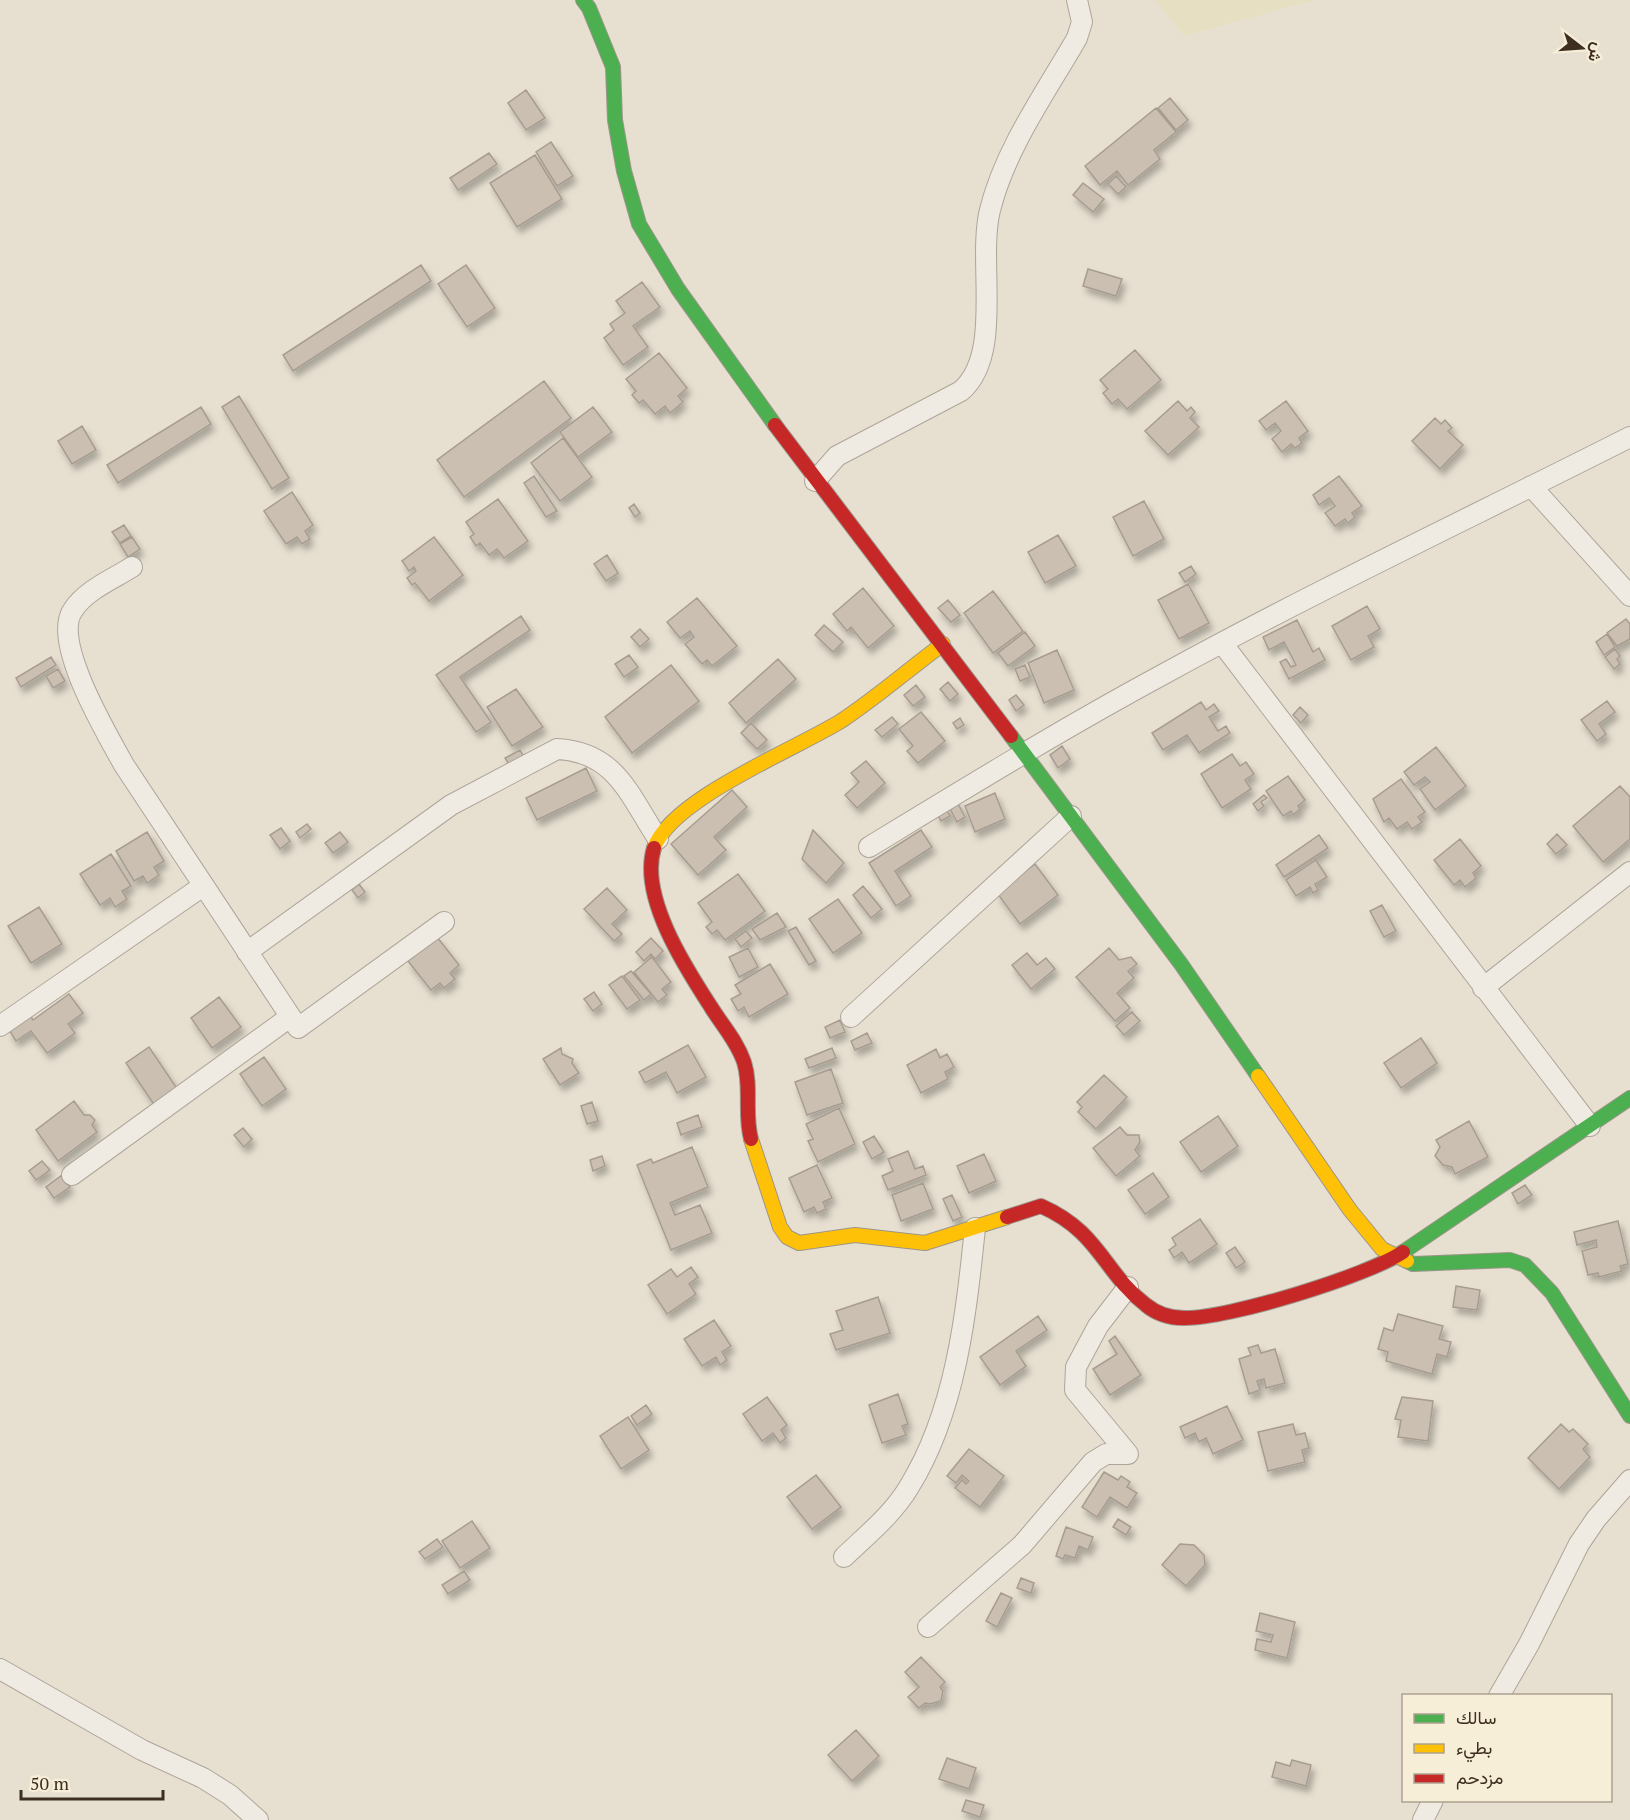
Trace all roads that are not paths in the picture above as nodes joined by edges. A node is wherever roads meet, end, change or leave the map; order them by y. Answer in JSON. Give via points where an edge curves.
{"nodes":[{"id":1,"x":583,"y":0,"type":"edge"},
{"id":2,"x":1077,"y":0,"type":"edge"},
{"id":3,"x":1630,"y":437,"type":"edge"},
{"id":4,"x":815,"y":481,"type":"junction"},
{"id":5,"x":1531,"y":486,"type":"junction"},
{"id":6,"x":132,"y":567,"type":"dead end"},
{"id":7,"x":1630,"y":596,"type":"edge"},
{"id":8,"x":1222,"y":643,"type":"junction"},
{"id":9,"x":943,"y":644,"type":"junction"},
{"id":10,"x":1024,"y":752,"type":"junction"},
{"id":11,"x":1071,"y":816,"type":"junction"},
{"id":12,"x":658,"y":839,"type":"junction"},
{"id":13,"x":869,"y":847,"type":"dead end"},
{"id":14,"x":1630,"y":872,"type":"edge"},
{"id":15,"x":203,"y":886,"type":"junction"},
{"id":16,"x":444,"y":922,"type":"dead end"},
{"id":17,"x":247,"y":952,"type":"junction"},
{"id":18,"x":1483,"y":988,"type":"junction"},
{"id":19,"x":290,"y":1017,"type":"junction"},
{"id":20,"x":851,"y":1017,"type":"dead end"},
{"id":21,"x":0,"y":1026,"type":"edge"},
{"id":22,"x":1630,"y":1098,"type":"edge"},
{"id":23,"x":1590,"y":1126,"type":"junction"},
{"id":24,"x":72,"y":1174,"type":"dead end"},
{"id":25,"x":975,"y":1228,"type":"junction"},
{"id":26,"x":1395,"y":1257,"type":"junction"},
{"id":27,"x":1128,"y":1287,"type":"junction"},
{"id":28,"x":1630,"y":1416,"type":"edge"},
{"id":29,"x":1630,"y":1480,"type":"edge"},
{"id":30,"x":844,"y":1557,"type":"dead end"},
{"id":31,"x":928,"y":1627,"type":"dead end"},
{"id":32,"x":0,"y":1669,"type":"edge"},
{"id":33,"x":1500,"y":1694,"type":"edge"},
{"id":34,"x":1432,"y":1802,"type":"edge"},
{"id":35,"x":258,"y":1820,"type":"edge"},
{"id":36,"x":1423,"y":1820,"type":"edge"}],
"edges":[{"from":1,"to":4,"type":"street","via":[[613,67],[615,120],[639,224],[710,335]]},
{"from":2,"to":4,"type":"street","via":[[1082,22],[1077,38],[1000,177],[989,211],[984,248],[985,337],[971,383],[837,456]]},
{"from":3,"to":5,"type":"street"},
{"from":4,"to":9,"type":"street"},
{"from":5,"to":7,"type":"street"},
{"from":5,"to":8,"type":"street"},
{"from":6,"to":15,"type":"street","via":[[83,597],[74,608],[66,633],[69,651],[124,765]]},
{"from":8,"to":10,"type":"street"},
{"from":8,"to":18,"type":"street"},
{"from":9,"to":10,"type":"street"},
{"from":9,"to":12,"type":"street","via":[[842,720],[723,786],[662,831]]},
{"from":10,"to":11,"type":"street"},
{"from":10,"to":13,"type":"street"},
{"from":11,"to":20,"type":"street"},
{"from":11,"to":26,"type":"street","via":[[1234,1037],[1350,1210],[1382,1249]]},
{"from":12,"to":17,"type":"street","via":[[618,776],[606,764],[594,756],[557,749],[451,805]]},
{"from":12,"to":25,"type":"street","via":[[651,863],[652,889],[684,962],[738,1044],[746,1064],[749,1132],[784,1234],[799,1243],[855,1235],[924,1243]]},
{"from":14,"to":18,"type":"street"},
{"from":15,"to":17,"type":"street"},
{"from":15,"to":21,"type":"street"},
{"from":16,"to":19,"type":"street","via":[[298,1028]]},
{"from":17,"to":19,"type":"street"},
{"from":18,"to":23,"type":"street"},
{"from":19,"to":24,"type":"street"},
{"from":22,"to":23,"type":"street"},
{"from":23,"to":26,"type":"street"},
{"from":25,"to":27,"type":"street","via":[[1041,1206],[1057,1211],[1074,1221]]},
{"from":25,"to":30,"type":"street","via":[[967,1307],[949,1390],[925,1457],[891,1511]]},
{"from":26,"to":27,"type":"street","via":[[1311,1288],[1192,1319],[1169,1318],[1147,1308]]},
{"from":26,"to":28,"type":"street","via":[[1428,1265],[1499,1260],[1525,1265],[1552,1293]]},
{"from":27,"to":31,"type":"street","via":[[1098,1326],[1076,1367],[1075,1390],[1128,1454],[1106,1454],[1093,1462],[1022,1545]]},
{"from":29,"to":33,"type":"street","via":[[1579,1544]]},
{"from":32,"to":35,"type":"street","via":[[142,1750],[203,1778]]},
{"from":34,"to":36,"type":"street"}]}
